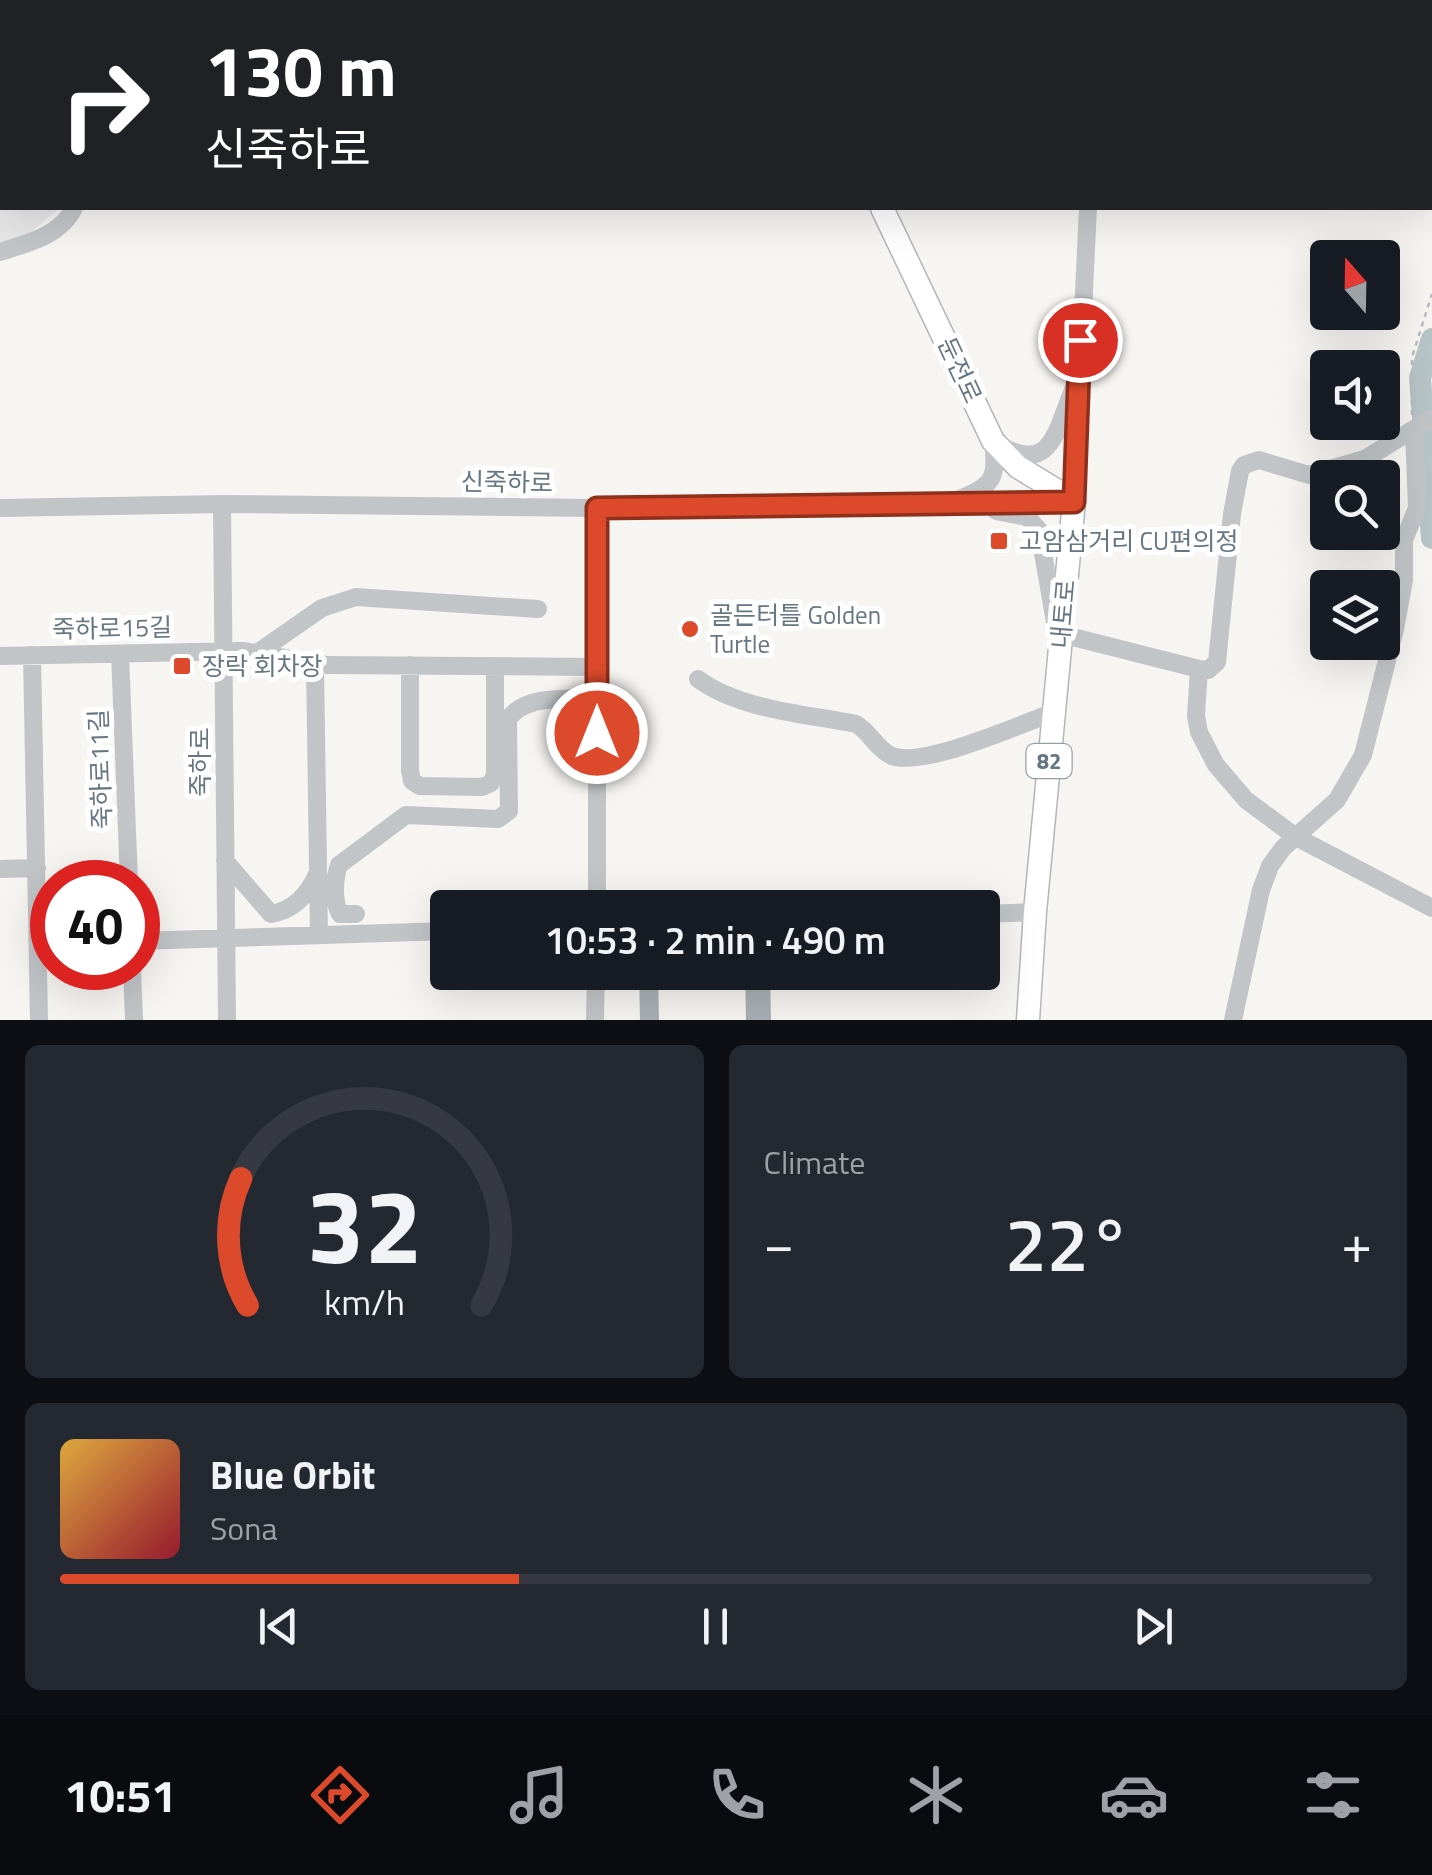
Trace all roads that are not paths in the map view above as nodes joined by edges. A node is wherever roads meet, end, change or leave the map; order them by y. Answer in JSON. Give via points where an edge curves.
{"nodes":[{"id":1,"x":73,"y":210,"type":"edge"},
{"id":2,"x":883,"y":210,"type":"edge"},
{"id":3,"x":1088,"y":210,"type":"edge"},
{"id":4,"x":0,"y":252,"type":"edge"},
{"id":5,"x":1078,"y":376,"type":"junction"},
{"id":6,"x":1421,"y":426,"type":"edge"},
{"id":7,"x":993,"y":442,"type":"junction"},
{"id":8,"x":1074,"y":502,"type":"junction"},
{"id":9,"x":949,"y":503,"type":"junction"},
{"id":10,"x":222,"y":504,"type":"junction"},
{"id":11,"x":0,"y":508,"type":"edge"},
{"id":12,"x":597,"y":508,"type":"junction"},
{"id":13,"x":538,"y":609,"type":"dead end"},
{"id":14,"x":1060,"y":642,"type":"junction"},
{"id":15,"x":224,"y":651,"type":"junction"},
{"id":16,"x":257,"y":652,"type":"junction"},
{"id":17,"x":120,"y":654,"type":"junction"},
{"id":18,"x":32,"y":655,"type":"junction"},
{"id":19,"x":0,"y":656,"type":"edge"},
{"id":20,"x":316,"y":664,"type":"junction"},
{"id":21,"x":410,"y":666,"type":"junction"},
{"id":22,"x":495,"y":666,"type":"junction"},
{"id":23,"x":597,"y":668,"type":"junction"},
{"id":24,"x":1199,"y":670,"type":"junction"},
{"id":25,"x":698,"y":679,"type":"dead end"},
{"id":26,"x":597,"y":698,"type":"junction"},
{"id":27,"x":1054,"y":712,"type":"junction"},
{"id":28,"x":1296,"y":837,"type":"junction"},
{"id":29,"x":37,"y":860,"type":"edge"},
{"id":30,"x":127,"y":860,"type":"edge"},
{"id":31,"x":225,"y":861,"type":"junction"},
{"id":32,"x":30,"y":868,"type":"edge"},
{"id":33,"x":0,"y":869,"type":"edge"},
{"id":34,"x":318,"y":872,"type":"junction"},
{"id":35,"x":597,"y":890,"type":"edge"},
{"id":36,"x":1432,"y":908,"type":"edge"},
{"id":37,"x":1035,"y":912,"type":"junction"},
{"id":38,"x":1000,"y":913,"type":"edge"},
{"id":39,"x":356,"y":914,"type":"dead end"},
{"id":40,"x":430,"y":932,"type":"edge"},
{"id":41,"x":319,"y":935,"type":"junction"},
{"id":42,"x":226,"y":938,"type":"junction"},
{"id":43,"x":160,"y":940,"type":"edge"},
{"id":44,"x":42,"y":990,"type":"edge"},
{"id":45,"x":133,"y":990,"type":"edge"},
{"id":46,"x":596,"y":990,"type":"edge"},
{"id":47,"x":40,"y":1020,"type":"edge"},
{"id":48,"x":134,"y":1020,"type":"edge"},
{"id":49,"x":227,"y":1020,"type":"edge"},
{"id":50,"x":595,"y":1020,"type":"edge"},
{"id":51,"x":1028,"y":1020,"type":"edge"},
{"id":52,"x":1233,"y":1020,"type":"edge"}],
"edges":[{"from":1,"to":4,"type":"street","via":[[54,232]]},
{"from":2,"to":7,"type":"main road","name":"둔전로"},
{"from":3,"to":5,"type":"street","name":"내토로"},
{"from":5,"to":7,"type":"street","via":[[1043,452],[1028,458]]},
{"from":5,"to":8,"type":"street","name":"내토로"},
{"from":6,"to":24,"type":"street","via":[[1365,459],[1309,476],[1259,460],[1244,465],[1216,662]]},
{"from":6,"to":28,"type":"street","via":[[1418,508],[1404,540],[1395,629],[1363,755],[1337,800]]},
{"from":7,"to":8,"type":"main road","name":"둔전로","via":[[1018,467]]},
{"from":7,"to":9,"type":"street","via":[[992,479]]},
{"from":8,"to":9,"type":"street","name":"신죽하로"},
{"from":8,"to":14,"type":"main road","name":"내토로","number":"82"},
{"from":9,"to":12,"type":"street","name":"신죽하로"},
{"from":9,"to":14,"type":"street","via":[[1033,522],[1042,538]]},
{"from":10,"to":11,"type":"street","name":"신죽하로"},
{"from":10,"to":12,"type":"street","name":"신죽하로"},
{"from":10,"to":15,"type":"street","name":"죽하로"},
{"from":12,"to":23,"type":"street"},
{"from":13,"to":16,"type":"street","via":[[356,597],[322,608]]},
{"from":14,"to":24,"type":"street"},
{"from":14,"to":27,"type":"main road","name":"내토로","number":"82"},
{"from":15,"to":16,"type":"street","name":"죽하로15길"},
{"from":15,"to":17,"type":"street","name":"죽하로15길"},
{"from":15,"to":31,"type":"street","name":"죽하로"},
{"from":16,"to":20,"type":"street","name":"죽하로15길"},
{"from":17,"to":18,"type":"street","name":"죽하로15길"},
{"from":17,"to":30,"type":"street","name":"죽하로11길"},
{"from":18,"to":19,"type":"street","name":"죽하로15길"},
{"from":18,"to":29,"type":"street"},
{"from":20,"to":21,"type":"street","name":"죽하로15길"},
{"from":20,"to":34,"type":"street"},
{"from":21,"to":22,"type":"street","name":"죽하로15길"},
{"from":21,"to":22,"type":"street","via":[[412,781],[482,787],[495,774]]},
{"from":22,"to":23,"type":"street","name":"죽하로15길"},
{"from":23,"to":26,"type":"street"},
{"from":24,"to":28,"type":"street","via":[[1196,716],[1205,748],[1246,800]]},
{"from":25,"to":27,"type":"street","via":[[761,704],[856,724],[892,756],[904,758],[950,750]]},
{"from":26,"to":35,"type":"street"},
{"from":26,"to":39,"type":"street","via":[[539,702],[512,712],[506,816],[406,815],[339,865],[337,907],[340,914]]},
{"from":27,"to":37,"type":"main road","name":"내토로","number":"82"},
{"from":28,"to":36,"type":"street"},
{"from":28,"to":52,"type":"street","via":[[1266,875]]},
{"from":31,"to":34,"type":"street","via":[[272,914],[302,898]]},
{"from":31,"to":42,"type":"street","name":"죽하로"},
{"from":32,"to":33,"type":"street"},
{"from":34,"to":41,"type":"street"},
{"from":37,"to":38,"type":"street"},
{"from":37,"to":51,"type":"main road","name":"내토로","number":"82"},
{"from":40,"to":41,"type":"street"},
{"from":41,"to":42,"type":"street"},
{"from":42,"to":43,"type":"street"},
{"from":42,"to":49,"type":"street","name":"죽하로"},
{"from":44,"to":47,"type":"street"},
{"from":45,"to":48,"type":"street"},
{"from":46,"to":50,"type":"street"}]}
